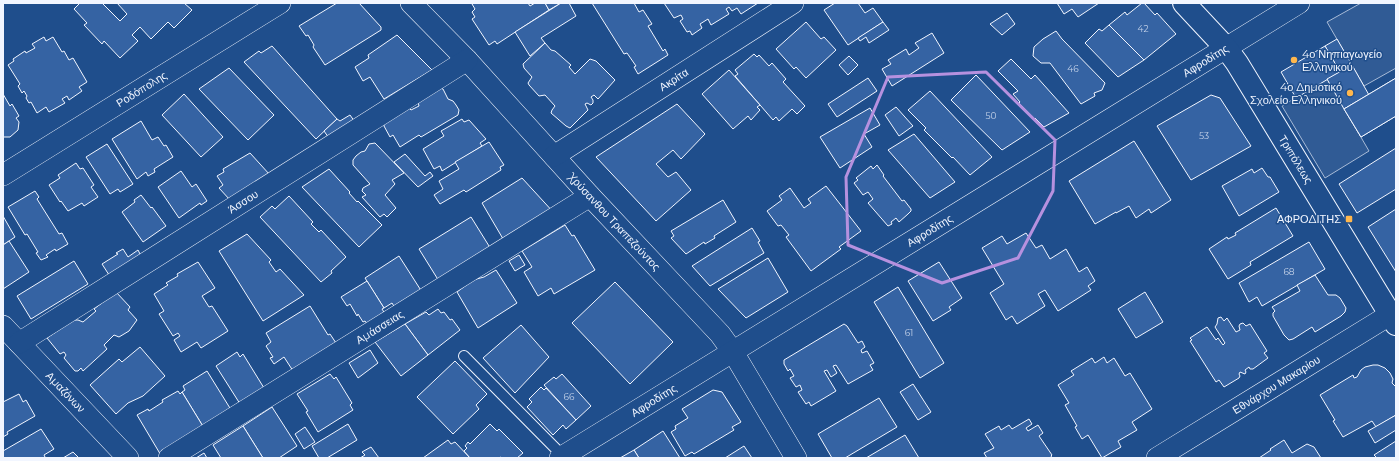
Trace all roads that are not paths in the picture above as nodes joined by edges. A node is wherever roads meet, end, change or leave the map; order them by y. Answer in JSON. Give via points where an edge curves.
{"nodes":[{"id":1,"x":280,"y":3,"type":"edge"},
{"id":2,"x":411,"y":3,"type":"edge"},
{"id":3,"x":793,"y":3,"type":"edge"},
{"id":4,"x":1184,"y":3,"type":"edge"},
{"id":5,"x":1299,"y":3,"type":"edge"},
{"id":6,"x":1226,"y":48,"type":"junction"},
{"id":7,"x":467,"y":60,"type":"junction"},
{"id":8,"x":554,"y":156,"type":"junction"},
{"id":9,"x":3,"y":175,"type":"edge"},
{"id":10,"x":590,"y":196,"type":"junction"},
{"id":11,"x":1394,"y":317,"type":"edge"},
{"id":12,"x":3,"y":326,"type":"edge"},
{"id":13,"x":19,"y":343,"type":"junction"},
{"id":14,"x":733,"y":352,"type":"junction"},
{"id":15,"x":464,"y":356,"type":"dead end"},
{"id":16,"x":561,"y":457,"type":"edge"},
{"id":17,"x":128,"y":458,"type":"edge"},
{"id":18,"x":169,"y":458,"type":"edge"},
{"id":19,"x":796,"y":458,"type":"edge"},
{"id":20,"x":1157,"y":458,"type":"edge"}],
"edges":[{"from":1,"to":9,"type":"street","name":"Ροδόπολης"},
{"from":2,"to":7,"type":"street","name":"Χρύσανθου Τραπεζούντος"},
{"from":3,"to":8,"type":"street","name":"Ακρίτα"},
{"from":4,"to":6,"type":"street","name":"Τριπόλεως"},
{"from":5,"to":6,"type":"street","name":"Αφροδίτης"},
{"from":6,"to":11,"type":"street","name":"Τριπόλεως"},
{"from":6,"to":14,"type":"street","name":"Αφροδίτης"},
{"from":7,"to":8,"type":"street","name":"Χρύσανθου Τραπεζούντος"},
{"from":7,"to":13,"type":"street","name":"Άσσου"},
{"from":8,"to":10,"type":"street","name":"Χρύσανθου Τραπεζούντος"},
{"from":10,"to":14,"type":"street","name":"Χρύσανθου Τραπεζούντος","via":[[714,328]]},
{"from":10,"to":18,"type":"street","name":"Αμάσσειας"},
{"from":11,"to":20,"type":"street","name":"Εθνάρχου Μακαρίου"},
{"from":12,"to":13,"type":"street","name":"Αμαζόνων"},
{"from":13,"to":17,"type":"street","name":"Αμαζόνων"},
{"from":14,"to":16,"type":"street","name":"Αφροδίτης"},
{"from":14,"to":19,"type":"street","name":"Χρύσανθου Τραπεζούντος"},
{"from":15,"to":16,"type":"lane"}]}
